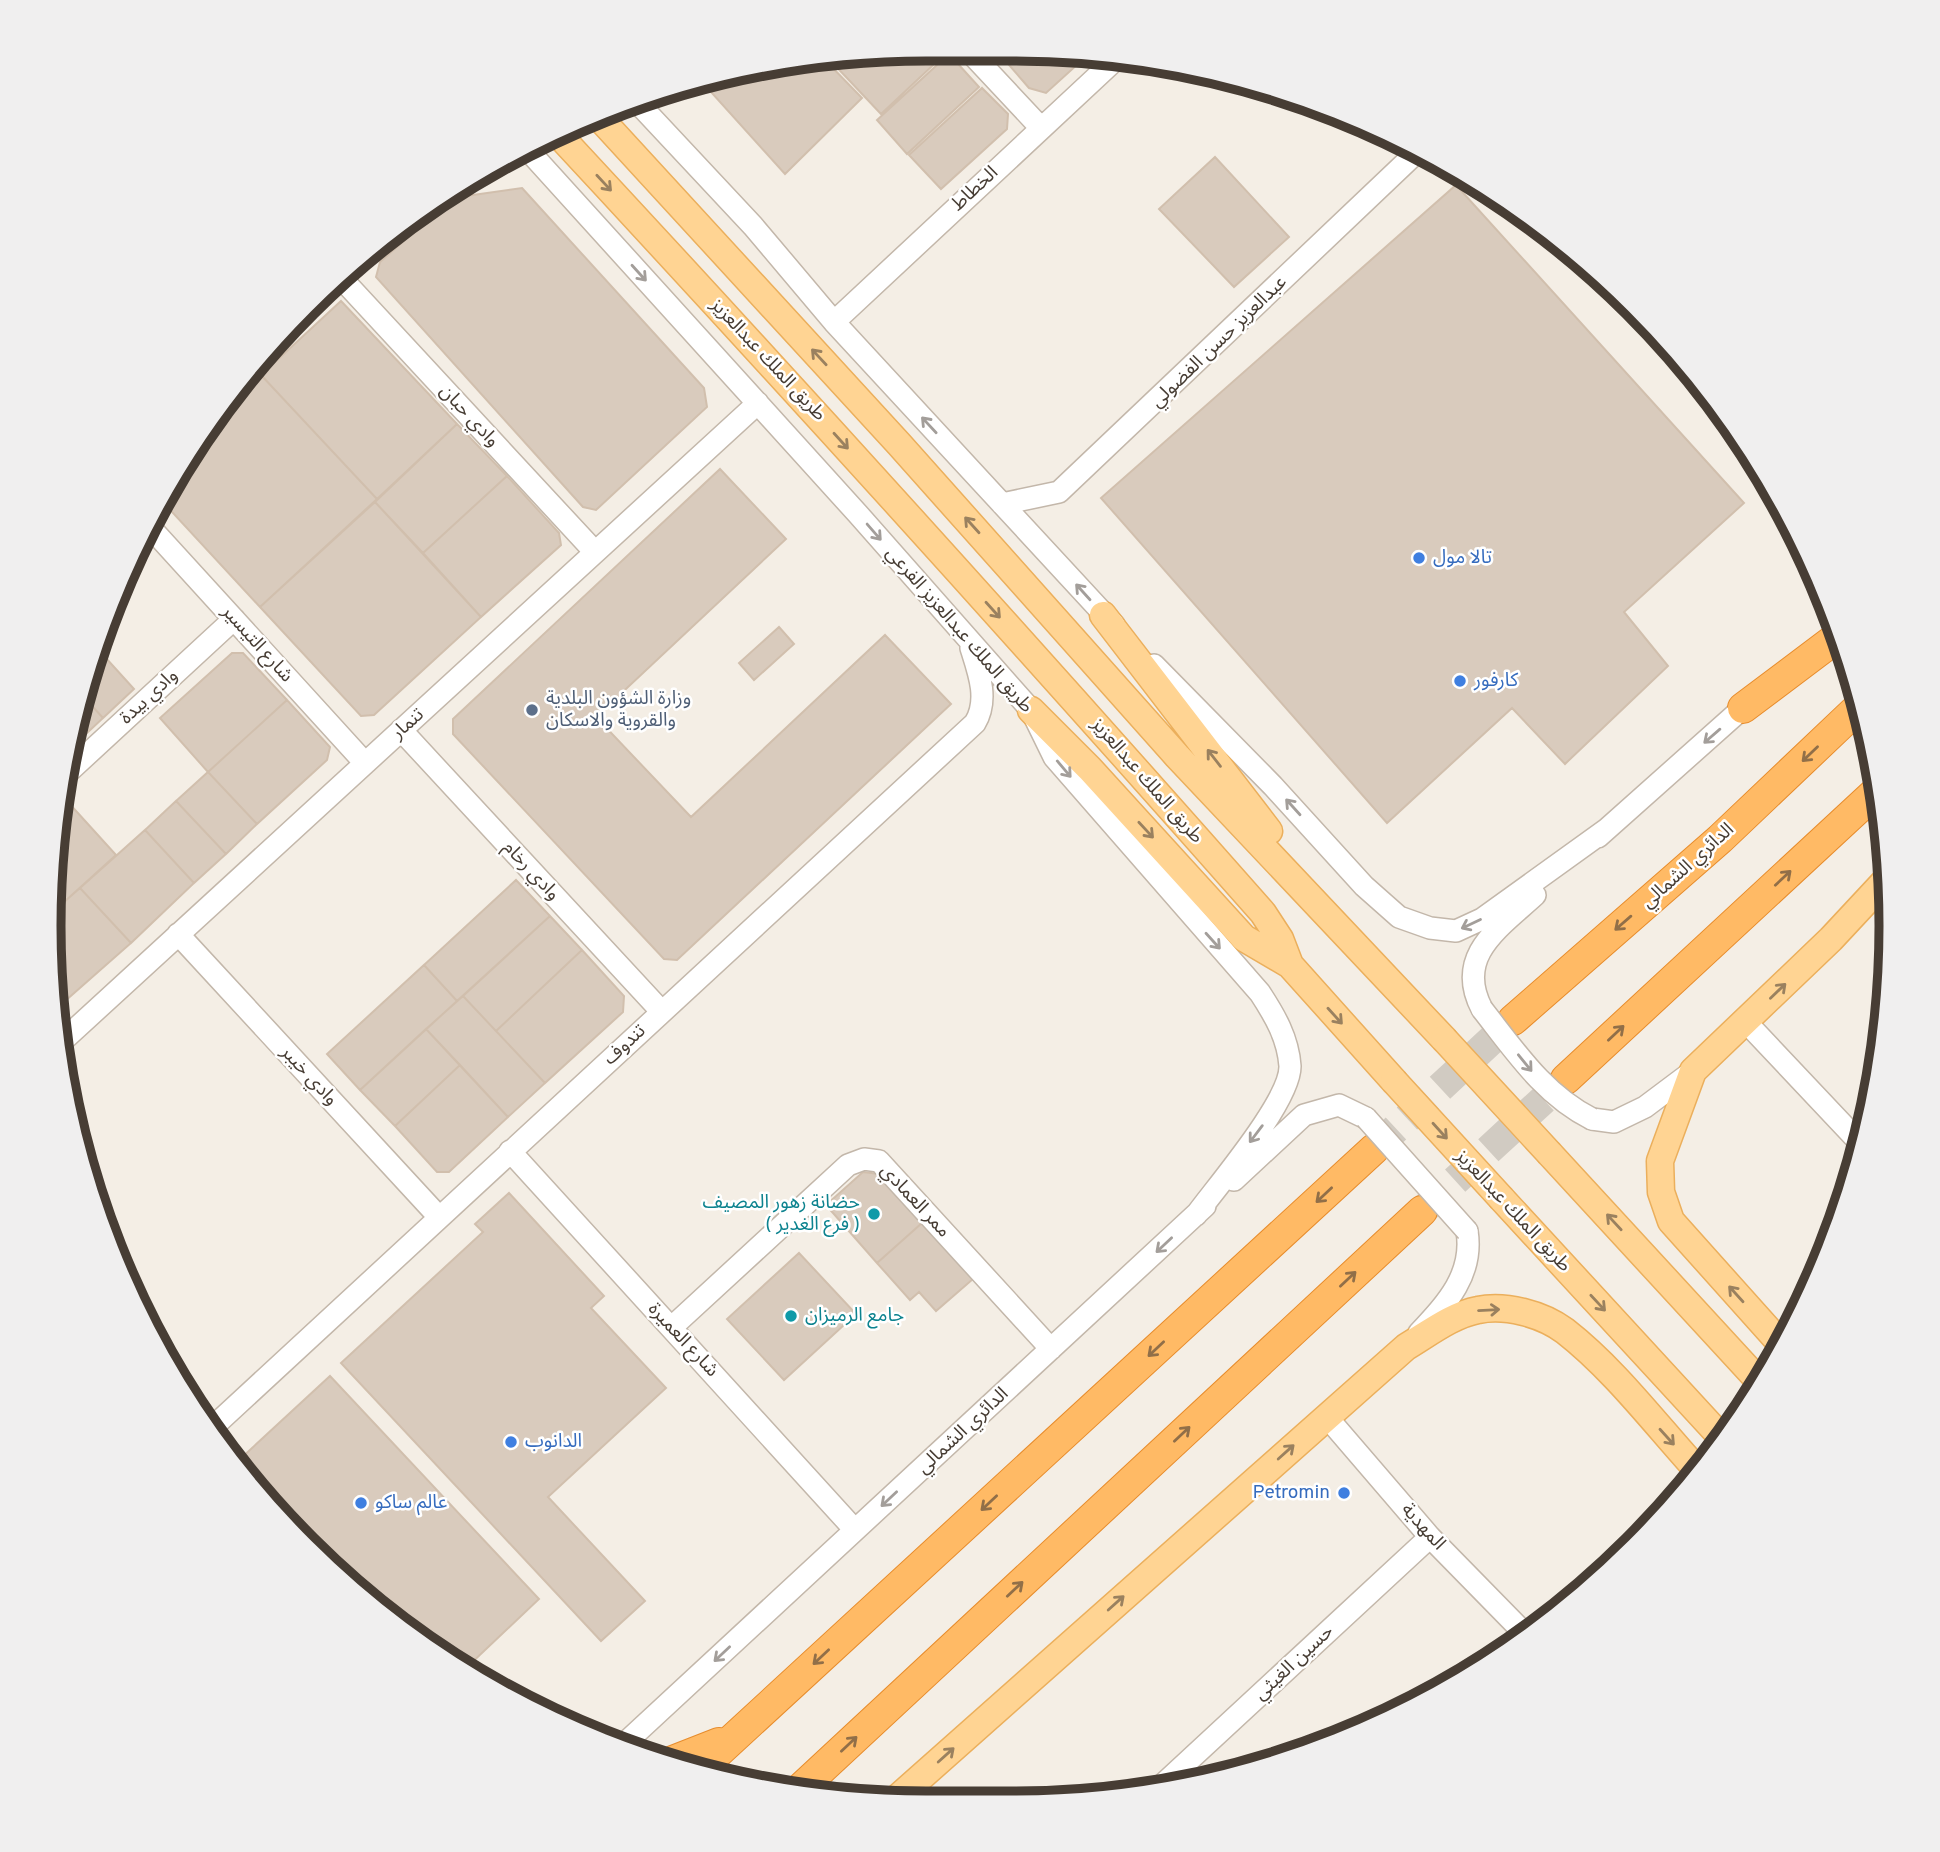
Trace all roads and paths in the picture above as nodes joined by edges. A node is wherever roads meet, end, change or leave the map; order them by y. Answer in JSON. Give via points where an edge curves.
{"nodes":[{"id":1,"x":978,"y":61,"type":"edge"},
{"id":2,"x":1107,"y":67,"type":"edge"},
{"id":3,"x":643,"y":109,"type":"edge"},
{"id":4,"x":605,"y":123,"type":"edge"},
{"id":5,"x":1041,"y":128,"type":"junction"},
{"id":6,"x":564,"y":141,"type":"edge"},
{"id":7,"x":533,"y":156,"type":"edge"},
{"id":8,"x":1411,"y":158,"type":"edge"},
{"id":9,"x":348,"y":284,"type":"edge"},
{"id":10,"x":834,"y":322,"type":"junction"},
{"id":11,"x":758,"y":403,"type":"junction"},
{"id":12,"x":1002,"y":504,"type":"junction"},
{"id":13,"x":156,"y":533,"type":"edge"},
{"id":14,"x":596,"y":552,"type":"junction"},
{"id":15,"x":1103,"y":615,"type":"junction"},
{"id":16,"x":234,"y":619,"type":"junction"},
{"id":17,"x":1827,"y":631,"type":"edge"},
{"id":18,"x":969,"y":641,"type":"junction"},
{"id":19,"x":1831,"y":642,"type":"edge"},
{"id":20,"x":1743,"y":708,"type":"junction"},
{"id":21,"x":1031,"y":710,"type":"junction"},
{"id":22,"x":1852,"y":714,"type":"edge"},
{"id":23,"x":401,"y":730,"type":"junction"},
{"id":24,"x":365,"y":763,"type":"junction"},
{"id":25,"x":77,"y":764,"type":"edge"},
{"id":26,"x":1869,"y":799,"type":"edge"},
{"id":27,"x":1607,"y":829,"type":"junction"},
{"id":28,"x":1878,"y":888,"type":"edge"},
{"id":29,"x":1344,"y":930,"type":"junction"},
{"id":30,"x":178,"y":934,"type":"junction"},
{"id":31,"x":1290,"y":965,"type":"junction"},
{"id":32,"x":662,"y":1012,"type":"junction"},
{"id":33,"x":1513,"y":1020,"type":"tunnel mouth"},
{"id":34,"x":1746,"y":1022,"type":"junction"},
{"id":35,"x":69,"y":1035,"type":"edge"},
{"id":36,"x":1693,"y":1072,"type":"junction"},
{"id":37,"x":1566,"y":1079,"type":"tunnel mouth"},
{"id":38,"x":1853,"y":1135,"type":"edge"},
{"id":39,"x":1374,"y":1149,"type":"tunnel mouth"},
{"id":40,"x":510,"y":1151,"type":"junction"},
{"id":41,"x":1422,"y":1211,"type":"tunnel mouth"},
{"id":42,"x":1196,"y":1215,"type":"junction"},
{"id":43,"x":439,"y":1217,"type":"junction"},
{"id":44,"x":672,"y":1327,"type":"junction"},
{"id":45,"x":1775,"y":1337,"type":"edge"},
{"id":46,"x":1406,"y":1347,"type":"junction"},
{"id":47,"x":1051,"y":1349,"type":"junction"},
{"id":48,"x":1753,"y":1374,"type":"edge"},
{"id":49,"x":1326,"y":1416,"type":"junction"},
{"id":50,"x":216,"y":1418,"type":"edge"},
{"id":51,"x":1715,"y":1432,"type":"edge"},
{"id":52,"x":1691,"y":1463,"type":"edge"},
{"id":53,"x":855,"y":1530,"type":"junction"},
{"id":54,"x":1430,"y":1537,"type":"junction"},
{"id":55,"x":1519,"y":1627,"type":"edge"},
{"id":56,"x":736,"y":1736,"type":"junction"},
{"id":57,"x":630,"y":1738,"type":"edge"},
{"id":58,"x":685,"y":1756,"type":"edge"},
{"id":59,"x":707,"y":1762,"type":"edge"},
{"id":60,"x":1171,"y":1776,"type":"edge"},
{"id":61,"x":807,"y":1782,"type":"edge"},
{"id":62,"x":906,"y":1790,"type":"edge"}],
"edges":[{"from":1,"to":5,"type":"street"},
{"from":2,"to":5,"type":"street","name":"الخطاط"},
{"from":3,"to":10,"type":"street","via":[[753,226]]},
{"from":29,"to":4,"type":"main road","name":"طريق الملك عبدالعزيز","one_way":true,"via":[[1132,704]]},
{"from":5,"to":10,"type":"street","name":"الخطاط"},
{"from":6,"to":31,"type":"main road","name":"طريق الملك عبدالعزيز","one_way":true,"via":[[774,365],[1263,913]]},
{"from":7,"to":11,"type":"street","name":"طريق الملك عبدالعزيز الفرعي","one_way":true},
{"from":8,"to":12,"type":"street","name":"عبدالعزيز حسن الفضولي","via":[[1059,492]]},
{"from":9,"to":14,"type":"street","name":"وادي حبان"},
{"from":12,"to":10,"type":"street","one_way":true},
{"from":11,"to":14,"type":"street","name":"تنمار"},
{"from":11,"to":18,"type":"street","name":"طريق الملك عبدالعزيز الفرعي","one_way":true},
{"from":15,"to":12,"type":"street","one_way":true},
{"from":13,"to":16,"type":"street","name":"شارع التيسير"},
{"from":14,"to":23,"type":"street","name":"تنمار"},
{"from":27,"to":15,"type":"street","one_way":true,"via":[[1482,919],[1457,931],[1399,917]]},
{"from":29,"to":15,"type":"main road","one_way":true},
{"from":16,"to":24,"type":"street","name":"شارع التيسير"},
{"from":16,"to":25,"type":"street","name":"وادي بيدة"},
{"from":17,"to":20,"type":"street"},
{"from":18,"to":21,"type":"street","name":"طريق الملك عبدالعزيز الفرعي"},
{"from":18,"to":32,"type":"street","name":"تندوف","via":[[983,701],[975,723]]},
{"from":19,"to":20,"type":"highway"},
{"from":20,"to":27,"type":"street","one_way":true},
{"from":21,"to":31,"type":"main road","one_way":true,"via":[[1244,938]]},
{"from":21,"to":42,"type":"street","name":"طريق الملك عبدالعزيز الفرعي","one_way":true,"via":[[1054,757],[1260,993],[1280,1023],[1290,1069],[1280,1097]]},
{"from":22,"to":33,"type":"highway","name":"الدائري الشمالي","one_way":true,"via":[[1720,839]]},
{"from":23,"to":24,"type":"street","name":"تنمار"},
{"from":23,"to":32,"type":"street","name":"وادي رخام"},
{"from":24,"to":30,"type":"street","name":"تنمار"},
{"from":37,"to":26,"type":"highway","one_way":true},
{"from":27,"to":36,"type":"street","one_way":true,"bridge":true,"via":[[1496,930],[1471,972],[1473,991],[1538,1079],[1566,1106],[1592,1119],[1614,1122],[1645,1107]]},
{"from":34,"to":28,"type":"main road","one_way":true},
{"from":48,"to":29,"type":"main road","name":"طريق الملك عبدالعزيز","one_way":true,"bridge":true},
{"from":30,"to":35,"type":"street","name":"تنمار"},
{"from":30,"to":43,"type":"street","name":"وادي خيبر"},
{"from":31,"to":51,"type":"main road","name":"طريق الملك عبدالعزيز","one_way":true,"bridge":true},
{"from":32,"to":40,"type":"street","name":"تندوف"},
{"from":34,"to":36,"type":"main road"},
{"from":34,"to":38,"type":"street"},
{"from":45,"to":36,"type":"main road","one_way":true,"via":[[1671,1221],[1661,1192],[1660,1161]]},
{"from":39,"to":56,"type":"highway","one_way":true},
{"from":40,"to":43,"type":"street","name":"تندوف"},
{"from":40,"to":44,"type":"street","name":"شارع العميرة"},
{"from":61,"to":41,"type":"highway","one_way":true},
{"from":42,"to":46,"type":"street","name":"الدائري الشمالي","bridge":true,"via":[[1304,1115],[1339,1105],[1366,1118],[1467,1231],[1470,1248],[1467,1266],[1450,1300]]},
{"from":42,"to":47,"type":"street","name":"الدائري الشمالي","one_way":true},
{"from":43,"to":50,"type":"street","name":"تندوف"},
{"from":44,"to":47,"type":"street","name":"ممر العمادي","via":[[848,1165],[872,1159],[879,1161]]},
{"from":44,"to":53,"type":"street","name":"شارع العميرة"},
{"from":46,"to":49,"type":"main road"},
{"from":46,"to":52,"type":"main road","one_way":true,"via":[[1477,1310],[1528,1313],[1563,1330],[1600,1364]]},
{"from":47,"to":53,"type":"street","name":"الدائري الشمالي","one_way":true},
{"from":49,"to":54,"type":"street","name":"المهدية"},
{"from":62,"to":49,"type":"main road","one_way":true},
{"from":53,"to":57,"type":"street","name":"الدائري الشمالي","one_way":true},
{"from":54,"to":55,"type":"street","name":"المهدية"},
{"from":54,"to":60,"type":"street","name":"حسين الغيثي"},
{"from":56,"to":58,"type":"highway"},
{"from":56,"to":59,"type":"highway"}]}
